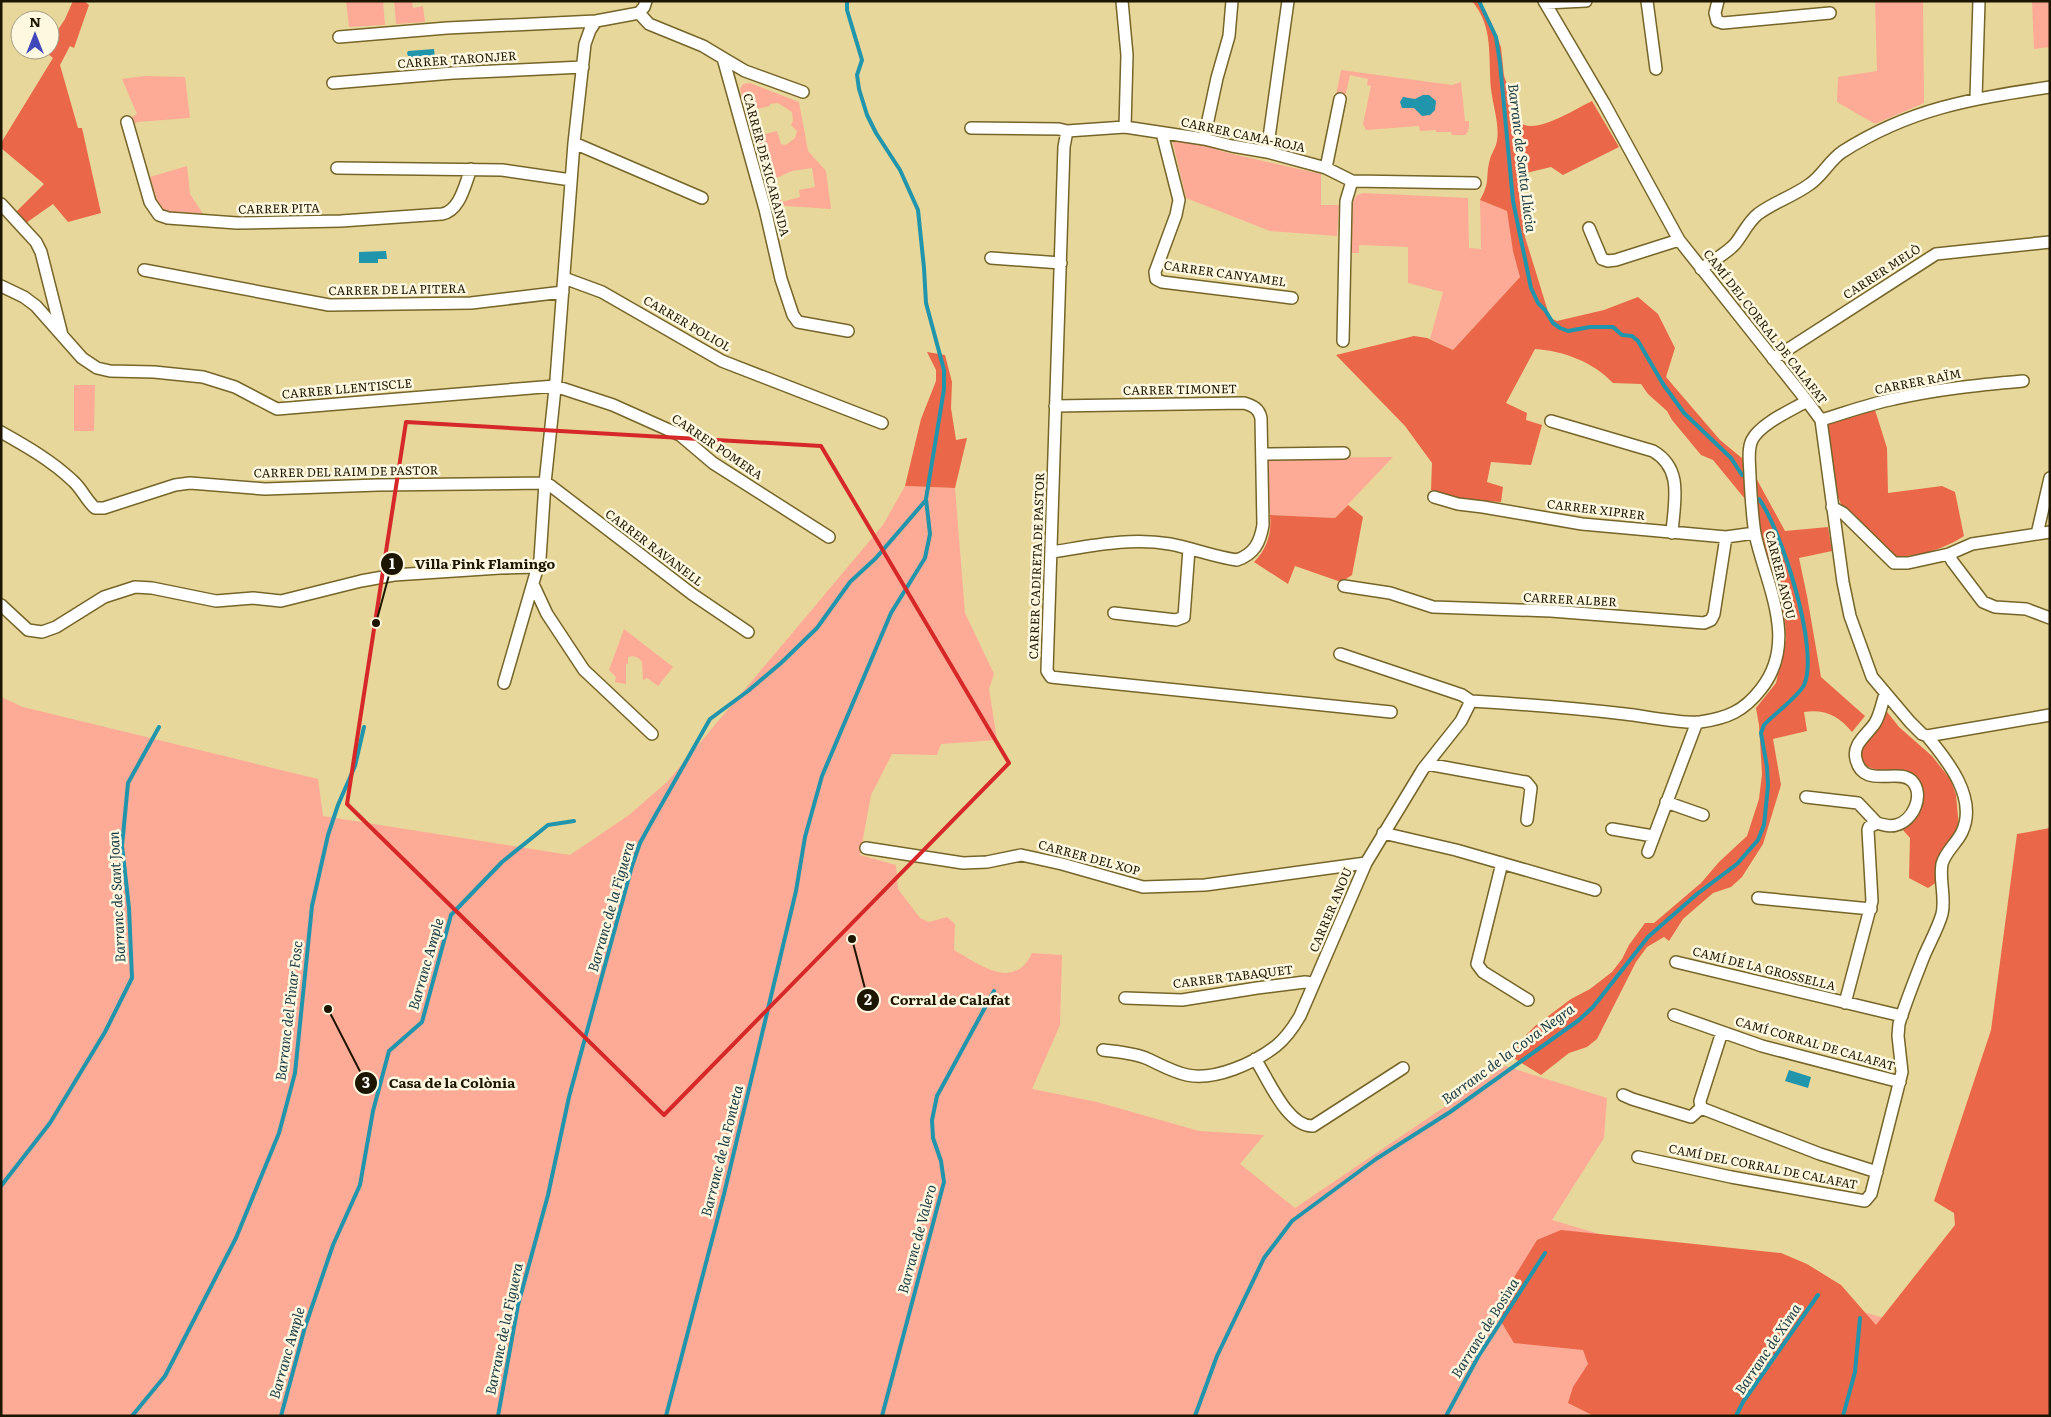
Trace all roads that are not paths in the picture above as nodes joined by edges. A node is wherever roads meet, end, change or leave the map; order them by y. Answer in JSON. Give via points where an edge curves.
{"nodes":[{"id":1,"x":646,"y":1,"type":"edge"},
{"id":2,"x":1122,"y":1,"type":"edge"},
{"id":3,"x":1232,"y":1,"type":"edge"},
{"id":4,"x":1288,"y":1,"type":"edge"},
{"id":5,"x":1586,"y":1,"type":"edge"},
{"id":6,"x":1647,"y":1,"type":"edge"},
{"id":7,"x":1718,"y":1,"type":"edge"},
{"id":8,"x":1979,"y":1,"type":"edge"},
{"id":9,"x":1545,"y":2,"type":"edge"},
{"id":10,"x":1830,"y":13,"type":"dead end"},
{"id":11,"x":639,"y":14,"type":"junction"},
{"id":12,"x":596,"y":21,"type":"junction"},
{"id":13,"x":338,"y":38,"type":"dead end"},
{"id":14,"x":723,"y":58,"type":"junction"},
{"id":15,"x":583,"y":66,"type":"junction"},
{"id":16,"x":1656,"y":69,"type":"dead end"},
{"id":17,"x":333,"y":83,"type":"dead end"},
{"id":18,"x":2050,"y":87,"type":"edge"},
{"id":19,"x":803,"y":92,"type":"dead end"},
{"id":20,"x":1976,"y":98,"type":"junction"},
{"id":21,"x":1340,"y":100,"type":"dead end"},
{"id":22,"x":127,"y":122,"type":"dead end"},
{"id":23,"x":1125,"y":127,"type":"junction"},
{"id":24,"x":972,"y":128,"type":"dead end"},
{"id":25,"x":1066,"y":131,"type":"junction"},
{"id":26,"x":1162,"y":133,"type":"junction"},
{"id":27,"x":1204,"y":139,"type":"junction"},
{"id":28,"x":574,"y":143,"type":"junction"},
{"id":29,"x":1267,"y":152,"type":"junction"},
{"id":30,"x":336,"y":168,"type":"dead end"},
{"id":31,"x":1326,"y":168,"type":"junction"},
{"id":32,"x":472,"y":169,"type":"junction"},
{"id":33,"x":571,"y":180,"type":"junction"},
{"id":34,"x":1352,"y":181,"type":"junction"},
{"id":35,"x":1475,"y":182,"type":"dead end"},
{"id":36,"x":702,"y":198,"type":"dead end"},
{"id":37,"x":1,"y":204,"type":"edge"},
{"id":38,"x":1589,"y":228,"type":"dead end"},
{"id":39,"x":1679,"y":240,"type":"junction"},
{"id":40,"x":2050,"y":242,"type":"edge"},
{"id":41,"x":991,"y":258,"type":"dead end"},
{"id":42,"x":1061,"y":263,"type":"junction"},
{"id":43,"x":1701,"y":268,"type":"junction"},
{"id":44,"x":144,"y":270,"type":"dead end"},
{"id":45,"x":564,"y":278,"type":"junction"},
{"id":46,"x":1,"y":286,"type":"edge"},
{"id":47,"x":562,"y":292,"type":"junction"},
{"id":48,"x":1292,"y":298,"type":"dead end"},
{"id":49,"x":848,"y":331,"type":"dead end"},
{"id":50,"x":63,"y":336,"type":"junction"},
{"id":51,"x":1343,"y":341,"type":"dead end"},
{"id":52,"x":1773,"y":359,"type":"junction"},
{"id":53,"x":2023,"y":381,"type":"dead end"},
{"id":54,"x":555,"y":386,"type":"junction"},
{"id":55,"x":1807,"y":401,"type":"junction"},
{"id":56,"x":1055,"y":406,"type":"junction"},
{"id":57,"x":1821,"y":420,"type":"junction"},
{"id":58,"x":882,"y":422,"type":"dead end"},
{"id":59,"x":1551,"y":422,"type":"dead end"},
{"id":60,"x":1,"y":432,"type":"edge"},
{"id":61,"x":1344,"y":453,"type":"dead end"},
{"id":62,"x":1262,"y":454,"type":"junction"},
{"id":63,"x":2050,"y":478,"type":"edge"},
{"id":64,"x":545,"y":483,"type":"junction"},
{"id":65,"x":1434,"y":497,"type":"dead end"},
{"id":66,"x":1832,"y":507,"type":"junction"},
{"id":67,"x":2050,"y":532,"type":"edge"},
{"id":68,"x":1672,"y":533,"type":"junction"},
{"id":69,"x":1755,"y":533,"type":"junction"},
{"id":70,"x":2037,"y":534,"type":"junction"},
{"id":71,"x":829,"y":537,"type":"dead end"},
{"id":72,"x":1726,"y":537,"type":"junction"},
{"id":73,"x":1189,"y":549,"type":"junction"},
{"id":74,"x":1052,"y":552,"type":"junction"},
{"id":75,"x":1949,"y":554,"type":"junction"},
{"id":76,"x":538,"y":567,"type":"junction"},
{"id":77,"x":534,"y":584,"type":"junction"},
{"id":78,"x":1344,"y":586,"type":"dead end"},
{"id":79,"x":1,"y":605,"type":"edge"},
{"id":80,"x":1114,"y":613,"type":"dead end"},
{"id":81,"x":2050,"y":618,"type":"edge"},
{"id":82,"x":748,"y":632,"type":"dead end"},
{"id":83,"x":1340,"y":654,"type":"dead end"},
{"id":84,"x":504,"y":683,"type":"dead end"},
{"id":85,"x":1886,"y":694,"type":"junction"},
{"id":86,"x":1470,"y":701,"type":"junction"},
{"id":87,"x":1391,"y":712,"type":"dead end"},
{"id":88,"x":2050,"y":715,"type":"edge"},
{"id":89,"x":1698,"y":722,"type":"junction"},
{"id":90,"x":652,"y":734,"type":"dead end"},
{"id":91,"x":1927,"y":736,"type":"junction"},
{"id":92,"x":1428,"y":764,"type":"junction"},
{"id":93,"x":1806,"y":797,"type":"dead end"},
{"id":94,"x":1666,"y":802,"type":"junction"},
{"id":95,"x":1704,"y":815,"type":"dead end"},
{"id":96,"x":1527,"y":820,"type":"dead end"},
{"id":97,"x":1877,"y":823,"type":"junction"},
{"id":98,"x":1612,"y":829,"type":"dead end"},
{"id":99,"x":1383,"y":833,"type":"junction"},
{"id":100,"x":1653,"y":836,"type":"junction"},
{"id":101,"x":866,"y":848,"type":"dead end"},
{"id":102,"x":1648,"y":852,"type":"dead end"},
{"id":103,"x":1366,"y":863,"type":"junction"},
{"id":104,"x":1502,"y":863,"type":"junction"},
{"id":105,"x":1595,"y":890,"type":"dead end"},
{"id":106,"x":1758,"y":898,"type":"dead end"},
{"id":107,"x":1871,"y":909,"type":"junction"},
{"id":108,"x":1676,"y":962,"type":"dead end"},
{"id":109,"x":1314,"y":983,"type":"junction"},
{"id":110,"x":1125,"y":998,"type":"dead end"},
{"id":111,"x":1528,"y":1000,"type":"dead end"},
{"id":112,"x":1845,"y":1003,"type":"junction"},
{"id":113,"x":1674,"y":1015,"type":"dead end"},
{"id":114,"x":1902,"y":1016,"type":"junction"},
{"id":115,"x":1722,"y":1032,"type":"junction"},
{"id":116,"x":1103,"y":1050,"type":"dead end"},
{"id":117,"x":1255,"y":1059,"type":"junction"},
{"id":118,"x":1403,"y":1068,"type":"dead end"},
{"id":119,"x":1900,"y":1082,"type":"junction"},
{"id":120,"x":1623,"y":1095,"type":"dead end"},
{"id":121,"x":1701,"y":1108,"type":"junction"},
{"id":122,"x":1638,"y":1157,"type":"dead end"},
{"id":123,"x":1877,"y":1172,"type":"junction"}],
"edges":[{"from":1,"to":11,"type":"street"},
{"from":2,"to":23,"type":"street","via":[[1127,55]]},
{"from":3,"to":27,"type":"street","via":[[1229,36]]},
{"from":4,"to":29,"type":"street"},
{"from":5,"to":9,"type":"street"},
{"from":6,"to":16,"type":"street"},
{"from":7,"to":10,"type":"street","via":[[1716,18],[1723,23]]},
{"from":8,"to":20,"type":"street"},
{"from":9,"to":39,"type":"street","name":"CAMÍ DEL CORRAL DE CALAFAT"},
{"from":11,"to":12,"type":"street"},
{"from":11,"to":14,"type":"street","via":[[649,24],[703,46]]},
{"from":12,"to":13,"type":"street","via":[[447,28]]},
{"from":12,"to":15,"type":"street","via":[[588,36]]},
{"from":14,"to":19,"type":"street","via":[[746,71]]},
{"from":14,"to":49,"type":"street","name":"CARRER DE XICARANDA","via":[[793,315],[798,322]]},
{"from":15,"to":17,"type":"street","name":"CARRER TARONJER"},
{"from":15,"to":28,"type":"street"},
{"from":18,"to":20,"type":"street"},
{"from":20,"to":43,"type":"street","via":[[1912,116],[1864,138],[1836,157],[1809,185],[1758,214],[1728,251]]},
{"from":21,"to":31,"type":"street"},
{"from":22,"to":32,"type":"street","name":"CARRER PITA","via":[[150,202],[159,215],[168,218],[237,223],[341,221],[442,214],[450,212],[456,205]]},
{"from":23,"to":25,"type":"street"},
{"from":23,"to":26,"type":"street","name":"CARRER CAMA-ROJA"},
{"from":24,"to":25,"type":"street"},
{"from":25,"to":42,"type":"street","name":"CARRER CADIRETA DE PASTOR"},
{"from":26,"to":27,"type":"street","name":"CARRER CAMA-ROJA"},
{"from":26,"to":48,"type":"street","name":"CARRER CANYAMEL","via":[[1179,200],[1155,272],[1156,278],[1162,282]]},
{"from":27,"to":29,"type":"street","name":"CARRER CAMA-ROJA"},
{"from":28,"to":33,"type":"street"},
{"from":28,"to":36,"type":"street"},
{"from":29,"to":31,"type":"street","name":"CARRER CAMA-ROJA"},
{"from":30,"to":32,"type":"street"},
{"from":31,"to":34,"type":"street","name":"CARRER CAMA-ROJA"},
{"from":32,"to":33,"type":"street","via":[[514,171]]},
{"from":33,"to":45,"type":"street"},
{"from":34,"to":35,"type":"street","name":"CARRER CAMA-ROJA"},
{"from":34,"to":51,"type":"street","via":[[1346,201]]},
{"from":37,"to":50,"type":"street","via":[[36,242],[41,252]]},
{"from":38,"to":39,"type":"street","via":[[1602,258],[1608,261]]},
{"from":39,"to":43,"type":"street","name":"CAMÍ DEL CORRAL DE CALAFAT"},
{"from":40,"to":52,"type":"street","name":"CARRER MELÒ","via":[[1936,254]]},
{"from":41,"to":42,"type":"street"},
{"from":42,"to":56,"type":"street","name":"CARRER CADIRETA DE PASTOR"},
{"from":43,"to":52,"type":"street","name":"CAMÍ DEL CORRAL DE CALAFAT"},
{"from":44,"to":47,"type":"street","name":"CARRER DE LA PITERA","via":[[329,305],[471,303]]},
{"from":45,"to":47,"type":"street"},
{"from":45,"to":58,"type":"street","name":"CARRER POLIOL","via":[[602,292],[722,361]]},
{"from":46,"to":50,"type":"street","name":"CARRER LLENTISCLE","via":[[36,306]]},
{"from":47,"to":54,"type":"street"},
{"from":50,"to":54,"type":"street","name":"CARRER LLENTISCLE","via":[[92,365],[118,372],[203,377],[281,410]]},
{"from":52,"to":55,"type":"street","name":"CAMÍ DEL CORRAL DE CALAFAT"},
{"from":53,"to":57,"type":"street","name":"CARRER RAÏM","via":[[1926,392]]},
{"from":54,"to":64,"type":"street"},
{"from":54,"to":71,"type":"street","name":"CARRER POMERA","via":[[613,405],[680,435],[713,463]]},
{"from":55,"to":57,"type":"street","name":"CAMÍ DEL CORRAL DE CALAFAT"},
{"from":55,"to":69,"type":"street","name":"CARRER ANOU","via":[[1764,427],[1751,443],[1751,502]]},
{"from":56,"to":62,"type":"street","name":"CARRER TIMONET","via":[[1244,403],[1260,413]]},
{"from":56,"to":74,"type":"street","name":"CARRER CADIRETA DE PASTOR"},
{"from":57,"to":66,"type":"street","name":"CAMÍ DEL CORRAL DE CALAFAT"},
{"from":59,"to":68,"type":"street","via":[[1653,450],[1661,456],[1667,462],[1675,484]]},
{"from":60,"to":64,"type":"street","name":"CARRER DEL RAIM DE PASTOR","via":[[67,476],[95,508],[183,483],[265,489]]},
{"from":61,"to":62,"type":"street"},
{"from":62,"to":73,"type":"street","name":"CARRER TIMONET","via":[[1264,525],[1260,541],[1253,551],[1236,560]]},
{"from":63,"to":70,"type":"street"},
{"from":64,"to":76,"type":"street"},
{"from":64,"to":82,"type":"street","name":"CARRER RAVANELL","via":[[692,594]]},
{"from":65,"to":68,"type":"street","name":"CARRER XIPRER","via":[[1458,504],[1582,524]]},
{"from":66,"to":75,"type":"street","via":[[1843,513],[1892,562],[1908,563]]},
{"from":66,"to":85,"type":"street","name":"CAMÍ DEL CORRAL DE CALAFAT","via":[[1850,616],[1869,671]]},
{"from":67,"to":70,"type":"street"},
{"from":68,"to":72,"type":"street","name":"CARRER XIPRER"},
{"from":69,"to":72,"type":"street","name":"CARRER XIPRER"},
{"from":69,"to":89,"type":"street","name":"CARRER ANOU","via":[[1779,621],[1777,658],[1768,681],[1755,698],[1737,712]]},
{"from":70,"to":75,"type":"street","via":[[1972,544]]},
{"from":72,"to":78,"type":"street","name":"CARRER ALBER","via":[[1714,614],[1704,623],[1433,607],[1390,593]]},
{"from":73,"to":74,"type":"street","name":"CARRER TIMONET","via":[[1169,544],[1123,542]]},
{"from":73,"to":80,"type":"street","via":[[1184,617],[1176,620]]},
{"from":74,"to":87,"type":"street","name":"CARRER CADIRETA DE PASTOR","via":[[1047,665],[1051,676]]},
{"from":75,"to":81,"type":"street","via":[[1983,602],[1995,607],[2026,609]]},
{"from":76,"to":77,"type":"street"},
{"from":76,"to":79,"type":"street","via":[[394,575],[281,600],[216,601],[135,587],[104,597],[56,628],[42,632],[28,630]]},
{"from":77,"to":84,"type":"street"},
{"from":77,"to":90,"type":"street","via":[[547,614],[584,670]]},
{"from":83,"to":86,"type":"street","name":"CARRER ANOU","via":[[1462,695]]},
{"from":85,"to":91,"type":"street","name":"CAMÍ DEL CORRAL DE CALAFAT","via":[[1916,729]]},
{"from":85,"to":97,"type":"street","via":[[1876,722],[1856,747],[1856,761],[1858,767],[1869,775],[1911,780],[1917,793],[1915,807],[1908,819],[1889,826]]},
{"from":86,"to":89,"type":"street","name":"CARRER ANOU"},
{"from":86,"to":92,"type":"street","name":"CARRER ANOU","via":[[1461,720]]},
{"from":88,"to":91,"type":"street"},
{"from":89,"to":94,"type":"street"},
{"from":91,"to":114,"type":"street","name":"CAMÍ DEL CORRAL DE CALAFAT","via":[[1959,781],[1966,819],[1964,830],[1943,860],[1943,910]]},
{"from":92,"to":96,"type":"street","via":[[1526,782],[1531,788]]},
{"from":92,"to":99,"type":"street","name":"CARRER ANOU"},
{"from":93,"to":97,"type":"street","via":[[1858,803]]},
{"from":94,"to":95,"type":"street"},
{"from":94,"to":100,"type":"street"},
{"from":97,"to":107,"type":"street","name":"CAMÍ DE LA GROSSELLA","via":[[1868,830]]},
{"from":98,"to":100,"type":"street"},
{"from":99,"to":103,"type":"street","name":"CARRER ANOU"},
{"from":99,"to":104,"type":"street"},
{"from":100,"to":102,"type":"street"},
{"from":101,"to":103,"type":"street","name":"CARRER DEL XOP","via":[[963,863],[988,862],[1020,854],[1144,887],[1205,885]]},
{"from":103,"to":109,"type":"street","name":"CARRER ANOU"},
{"from":104,"to":105,"type":"street"},
{"from":104,"to":111,"type":"street","via":[[1477,964],[1483,972]]},
{"from":106,"to":107,"type":"street"},
{"from":107,"to":112,"type":"street","name":"CAMÍ DE LA GROSSELLA"},
{"from":108,"to":112,"type":"street","name":"CAMÍ DE LA GROSSELLA"},
{"from":109,"to":110,"type":"street","name":"CARRER TABAQUET","via":[[1182,1000]]},
{"from":109,"to":117,"type":"street","name":"CARRER ANOU","via":[[1290,1031],[1277,1045]]},
{"from":112,"to":114,"type":"street","name":"CAMÍ DE LA GROSSELLA"},
{"from":113,"to":115,"type":"street","name":"CAMÍ CORRAL DE CALAFAT"},
{"from":114,"to":119,"type":"street","name":"CAMÍ DEL CORRAL DE CALAFAT","via":[[1898,1036],[1902,1063]]},
{"from":115,"to":119,"type":"street","name":"CAMÍ CORRAL DE CALAFAT","via":[[1762,1046]]},
{"from":115,"to":121,"type":"street","name":"CAMÍ CORRAL DE CALAFAT","via":[[1700,1100]]},
{"from":116,"to":117,"type":"street","name":"CARRER ANOU","via":[[1143,1058],[1194,1076],[1218,1073]]},
{"from":117,"to":118,"type":"street","via":[[1286,1110],[1299,1123],[1309,1126],[1314,1126]]},
{"from":119,"to":123,"type":"street","name":"CAMÍ DEL CORRAL DE CALAFAT"},
{"from":120,"to":121,"type":"street","via":[[1691,1117]]},
{"from":121,"to":123,"type":"street","via":[[1820,1154]]},
{"from":122,"to":123,"type":"street","name":"CAMÍ DEL CORRAL DE CALAFAT","via":[[1865,1201],[1872,1194]]}]}
